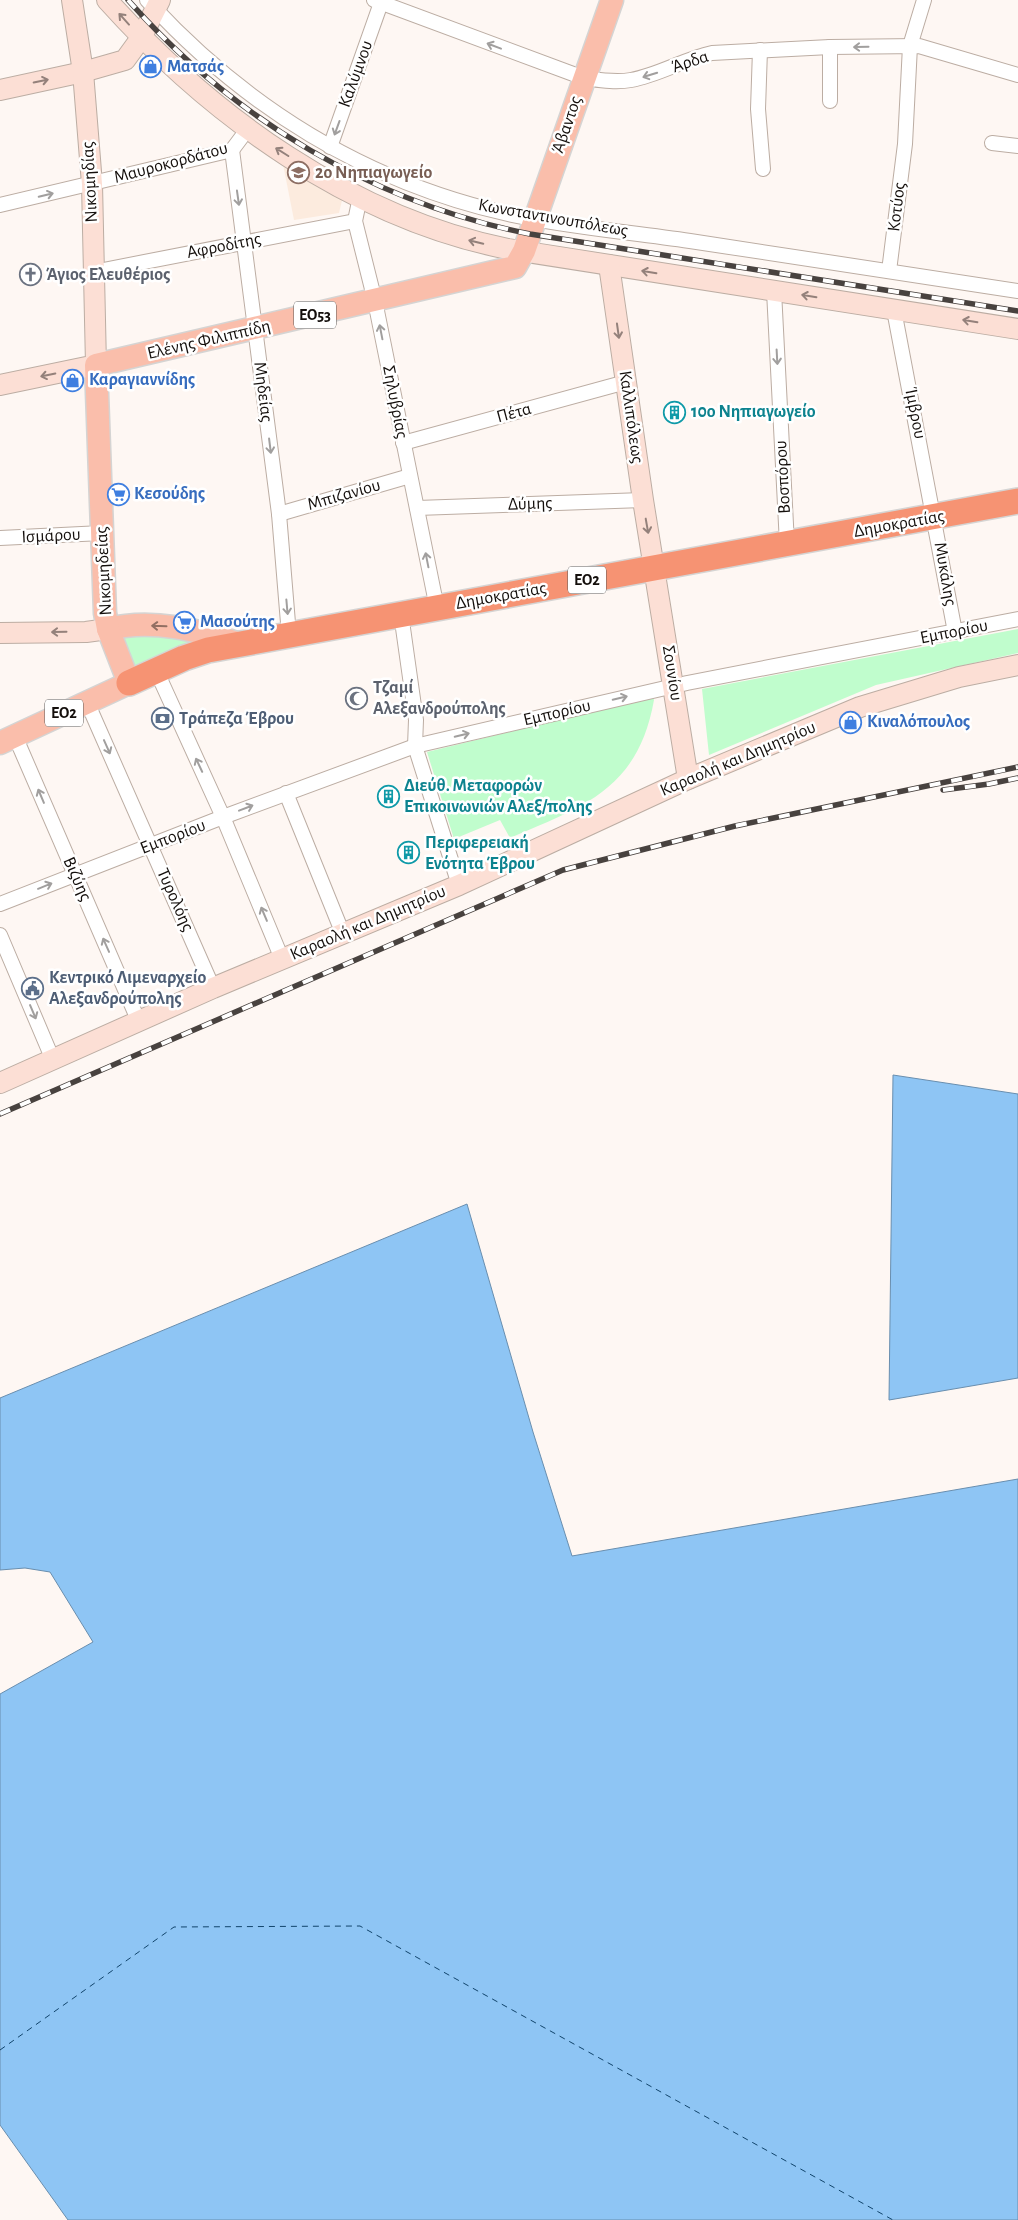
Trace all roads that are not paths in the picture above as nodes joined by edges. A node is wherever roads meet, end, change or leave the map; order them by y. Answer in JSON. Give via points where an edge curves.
{"nodes":[{"id":1,"x":72,"y":0,"type":"edge"},
{"id":2,"x":107,"y":0,"type":"edge"},
{"id":3,"x":612,"y":0,"type":"edge"},
{"id":4,"x":924,"y":0,"type":"edge"},
{"id":5,"x":379,"y":1,"type":"edge"},
{"id":6,"x":150,"y":14,"type":"edge"},
{"id":7,"x":910,"y":46,"type":"junction"},
{"id":8,"x":830,"y":47,"type":"junction"},
{"id":9,"x":760,"y":50,"type":"junction"},
{"id":10,"x":83,"y":72,"type":"junction"},
{"id":11,"x":1018,"y":75,"type":"edge"},
{"id":12,"x":584,"y":78,"type":"junction"},
{"id":13,"x":0,"y":90,"type":"edge"},
{"id":14,"x":830,"y":101,"type":"dead end"},
{"id":15,"x":248,"y":130,"type":"junction"},
{"id":16,"x":992,"y":143,"type":"dead end"},
{"id":17,"x":1018,"y":146,"type":"edge"},
{"id":18,"x":330,"y":147,"type":"junction"},
{"id":19,"x":232,"y":150,"type":"junction"},
{"id":20,"x":763,"y":169,"type":"dead end"},
{"id":21,"x":92,"y":184,"type":"junction"},
{"id":22,"x":360,"y":197,"type":"junction"},
{"id":23,"x":0,"y":205,"type":"edge"},
{"id":24,"x":535,"y":219,"type":"junction"},
{"id":25,"x":355,"y":221,"type":"junction"},
{"id":26,"x":244,"y":242,"type":"junction"},
{"id":27,"x":524,"y":252,"type":"junction"},
{"id":28,"x":609,"y":265,"type":"junction"},
{"id":29,"x":889,"y":271,"type":"junction"},
{"id":30,"x":93,"y":272,"type":"junction"},
{"id":31,"x":774,"y":291,"type":"junction"},
{"id":32,"x":1018,"y":291,"type":"edge"},
{"id":33,"x":375,"y":301,"type":"junction"},
{"id":34,"x":894,"y":310,"type":"junction"},
{"id":35,"x":256,"y":329,"type":"junction"},
{"id":36,"x":1018,"y":329,"type":"edge"},
{"id":37,"x":96,"y":365,"type":"junction"},
{"id":38,"x":626,"y":382,"type":"junction"},
{"id":39,"x":0,"y":385,"type":"edge"},
{"id":40,"x":403,"y":443,"type":"junction"},
{"id":41,"x":410,"y":476,"type":"junction"},
{"id":42,"x":643,"y":500,"type":"junction"},
{"id":43,"x":1018,"y":501,"type":"edge"},
{"id":44,"x":416,"y":508,"type":"junction"},
{"id":45,"x":279,"y":514,"type":"junction"},
{"id":46,"x":935,"y":517,"type":"junction"},
{"id":47,"x":102,"y":533,"type":"junction"},
{"id":48,"x":0,"y":538,"type":"edge"},
{"id":49,"x":787,"y":544,"type":"junction"},
{"id":50,"x":654,"y":568,"type":"junction"},
{"id":51,"x":436,"y":608,"type":"junction"},
{"id":52,"x":401,"y":614,"type":"junction"},
{"id":53,"x":1018,"y":619,"type":"edge"},
{"id":54,"x":108,"y":629,"type":"junction"},
{"id":55,"x":955,"y":632,"type":"junction"},
{"id":56,"x":0,"y":633,"type":"edge"},
{"id":57,"x":289,"y":635,"type":"junction"},
{"id":58,"x":240,"y":644,"type":"junction"},
{"id":59,"x":1018,"y":665,"type":"edge"},
{"id":60,"x":156,"y":670,"type":"junction"},
{"id":61,"x":129,"y":683,"type":"junction"},
{"id":62,"x":674,"y":686,"type":"junction"},
{"id":63,"x":87,"y":702,"type":"junction"},
{"id":64,"x":8,"y":740,"type":"edge"},
{"id":65,"x":415,"y":746,"type":"junction"},
{"id":66,"x":688,"y":779,"type":"junction"},
{"id":67,"x":286,"y":793,"type":"junction"},
{"id":68,"x":223,"y":817,"type":"junction"},
{"id":69,"x":150,"y":846,"type":"junction"},
{"id":70,"x":75,"y":874,"type":"junction"},
{"id":71,"x":459,"y":885,"type":"junction"},
{"id":72,"x":0,"y":904,"type":"edge"},
{"id":73,"x":343,"y":934,"type":"junction"},
{"id":74,"x":0,"y":935,"type":"edge"},
{"id":75,"x":282,"y":959,"type":"junction"},
{"id":76,"x":213,"y":988,"type":"junction"},
{"id":77,"x":140,"y":1022,"type":"junction"},
{"id":78,"x":53,"y":1060,"type":"junction"},
{"id":79,"x":0,"y":1082,"type":"edge"}],
"edges":[{"from":1,"to":10,"type":"street","name":"Νικομηδίας"},
{"from":6,"to":2,"type":"street","name":"Κωνσταντινουπόλεως","one_way":true},
{"from":3,"to":12,"type":"main road","name":"Άβαντος","number":"ΕΟ53"},
{"from":4,"to":7,"type":"street"},
{"from":12,"to":5,"type":"street","name":"Άρδα","one_way":true},
{"from":5,"to":18,"type":"street","name":"Καλύμνου","one_way":true},
{"from":6,"to":10,"type":"street","via":[[125,60]]},
{"from":6,"to":15,"type":"street"},
{"from":6,"to":18,"type":"street","name":"Κωνσταντινουπόλεως","via":[[242,87]]},
{"from":7,"to":8,"type":"street","name":"Άρδα","one_way":true},
{"from":7,"to":11,"type":"street","name":"Άρδα"},
{"from":7,"to":29,"type":"street","name":"Κοτύος","via":[[905,144]]},
{"from":8,"to":9,"type":"street","name":"Άρδα"},
{"from":8,"to":14,"type":"street"},
{"from":9,"to":12,"type":"street","name":"Άρδα","one_way":true,"via":[[703,55],[631,80]]},
{"from":9,"to":20,"type":"street","via":[[758,109]]},
{"from":13,"to":10,"type":"street","one_way":true},
{"from":10,"to":21,"type":"street","name":"Νικομηδίας"},
{"from":12,"to":24,"type":"main road","name":"Άβαντος","number":"ΕΟ53"},
{"from":15,"to":19,"type":"street","name":"Μαυροκορδάτου"},
{"from":22,"to":15,"type":"street","one_way":true},
{"from":16,"to":17,"type":"street"},
{"from":18,"to":24,"type":"street","name":"Κωνσταντινουπόλεως","via":[[416,187]]},
{"from":19,"to":21,"type":"street","name":"Μαυροκορδάτου"},
{"from":19,"to":26,"type":"street","name":"Μηδείας","one_way":true},
{"from":23,"to":21,"type":"street","name":"Μαυροκορδάτου","one_way":true},
{"from":21,"to":30,"type":"street","name":"Νικομηδίας"},
{"from":22,"to":25,"type":"street","name":"Σηλυβρίας"},
{"from":27,"to":22,"type":"street","one_way":true,"via":[[445,233]]},
{"from":24,"to":27,"type":"main road","name":"Άβαντος","number":"ΕΟ53"},
{"from":24,"to":29,"type":"street","name":"Κωνσταντινουπόλεως"},
{"from":25,"to":26,"type":"street","name":"Αφροδίτης"},
{"from":25,"to":33,"type":"street","name":"Σηλυβρίας"},
{"from":26,"to":30,"type":"street","name":"Αφροδίτης"},
{"from":26,"to":35,"type":"street","name":"Μηδείας"},
{"from":27,"to":28,"type":"street"},
{"from":27,"to":33,"type":"main road","name":"Ελένης Φιλιππίδη","number":"ΕΟ53","via":[[518,264],[506,271]]},
{"from":31,"to":28,"type":"street","one_way":true},
{"from":28,"to":38,"type":"street","name":"Καλλιπόλεως","one_way":true},
{"from":29,"to":32,"type":"street","name":"Κωνσταντινουπόλεως"},
{"from":30,"to":37,"type":"street","name":"Νικομηδίας"},
{"from":34,"to":31,"type":"street","one_way":true},
{"from":31,"to":49,"type":"street","name":"Βοσπόρου","one_way":true},
{"from":33,"to":35,"type":"main road","name":"Ελένης Φιλιππίδη","number":"ΕΟ53"},
{"from":40,"to":33,"type":"street","name":"Σηλυβρίας","one_way":true},
{"from":36,"to":34,"type":"street","one_way":true},
{"from":34,"to":46,"type":"street","name":"Ίμβρου"},
{"from":35,"to":37,"type":"main road","name":"Ελένης Φιλιππίδη","number":"ΕΟ53"},
{"from":35,"to":45,"type":"street","name":"Μηδείας","one_way":true},
{"from":37,"to":39,"type":"street","name":"Ελένης Φιλιππίδη","one_way":true},
{"from":37,"to":47,"type":"main road","name":"Νικομηδείας"},
{"from":38,"to":40,"type":"street","name":"Πέτα"},
{"from":38,"to":42,"type":"street","name":"Καλλιπόλεως"},
{"from":40,"to":41,"type":"street","name":"Σηλυβρίας"},
{"from":41,"to":44,"type":"street","name":"Σηλυβρίας"},
{"from":41,"to":45,"type":"street","name":"Μπιζανίου"},
{"from":42,"to":44,"type":"street","name":"Δύμης"},
{"from":42,"to":50,"type":"street","name":"Καλλιπόλεως","one_way":true},
{"from":43,"to":46,"type":"highway","name":"Δημοκρατίας","number":"ΕΟ2"},
{"from":51,"to":44,"type":"street","name":"Σηλυβρίας","one_way":true},
{"from":45,"to":57,"type":"street","name":"Μηδείας","one_way":true},
{"from":46,"to":49,"type":"highway","name":"Δημοκρατίας","number":"ΕΟ2"},
{"from":46,"to":55,"type":"street","name":"Μυκάλης"},
{"from":47,"to":48,"type":"street","name":"Ισμάρου"},
{"from":47,"to":54,"type":"main road","name":"Νικομηδείας"},
{"from":49,"to":50,"type":"highway","name":"Δημοκρατίας","number":"ΕΟ2"},
{"from":50,"to":51,"type":"highway","name":"Δημοκρατίας","number":"ΕΟ2"},
{"from":50,"to":62,"type":"street","name":"Σουνίου"},
{"from":51,"to":52,"type":"highway","name":"Δημοκρατίας","number":"ΕΟ2"},
{"from":52,"to":57,"type":"highway","name":"Δημοκρατίας","number":"ΕΟ2"},
{"from":52,"to":65,"type":"street","via":[[416,720]]},
{"from":53,"to":55,"type":"street","name":"Εμπορίου"},
{"from":54,"to":56,"type":"street","one_way":true},
{"from":58,"to":54,"type":"main road","one_way":true,"via":[[187,627],[142,625]]},
{"from":54,"to":61,"type":"main road","name":"Νικομηδείας"},
{"from":55,"to":62,"type":"street","name":"Εμπορίου"},
{"from":57,"to":58,"type":"highway","name":"Δημοκρατίας","number":"ΕΟ2"},
{"from":58,"to":60,"type":"highway","name":"Δημοκρατίας","number":"ΕΟ2","via":[[194,654]]},
{"from":59,"to":66,"type":"street","name":"Καραολή και Δημητρίου","via":[[959,678],[860,707]]},
{"from":60,"to":61,"type":"highway","name":"Δημοκρατίας","number":"ΕΟ2"},
{"from":68,"to":60,"type":"street","one_way":true},
{"from":61,"to":63,"type":"main road","name":"Δημοκρατίας","number":"ΕΟ2"},
{"from":65,"to":62,"type":"street","name":"Εμπορίου","one_way":true},
{"from":62,"to":66,"type":"street","name":"Σουνίου"},
{"from":63,"to":64,"type":"main road","name":"Δημοκρατίας","number":"ΕΟ2"},
{"from":63,"to":69,"type":"street","name":"Τυρολόης","one_way":true},
{"from":70,"to":64,"type":"street","name":"Βιζύης","one_way":true},
{"from":65,"to":67,"type":"street","name":"Εμπορίου"},
{"from":65,"to":71,"type":"street"},
{"from":66,"to":71,"type":"street","name":"Καραολή και Δημητρίου"},
{"from":68,"to":67,"type":"street","name":"Εμπορίου","one_way":true},
{"from":67,"to":73,"type":"street"},
{"from":68,"to":69,"type":"street","name":"Εμπορίου"},
{"from":75,"to":68,"type":"street","one_way":true},
{"from":69,"to":70,"type":"street","name":"Εμπορίου"},
{"from":69,"to":76,"type":"street","name":"Τυρολόης"},
{"from":72,"to":70,"type":"street","name":"Εμπορίου","one_way":true},
{"from":77,"to":70,"type":"street","name":"Βιζύης","one_way":true},
{"from":71,"to":73,"type":"street","name":"Καραολή και Δημητρίου"},
{"from":73,"to":75,"type":"street","name":"Καραολή και Δημητρίου"},
{"from":74,"to":78,"type":"street","one_way":true},
{"from":75,"to":76,"type":"street","name":"Καραολή και Δημητρίου"},
{"from":76,"to":77,"type":"street","name":"Καραολή και Δημητρίου"},
{"from":77,"to":78,"type":"street","name":"Καραολή και Δημητρίου"},
{"from":78,"to":79,"type":"street","name":"Καραολή και Δημητρίου"}]}
